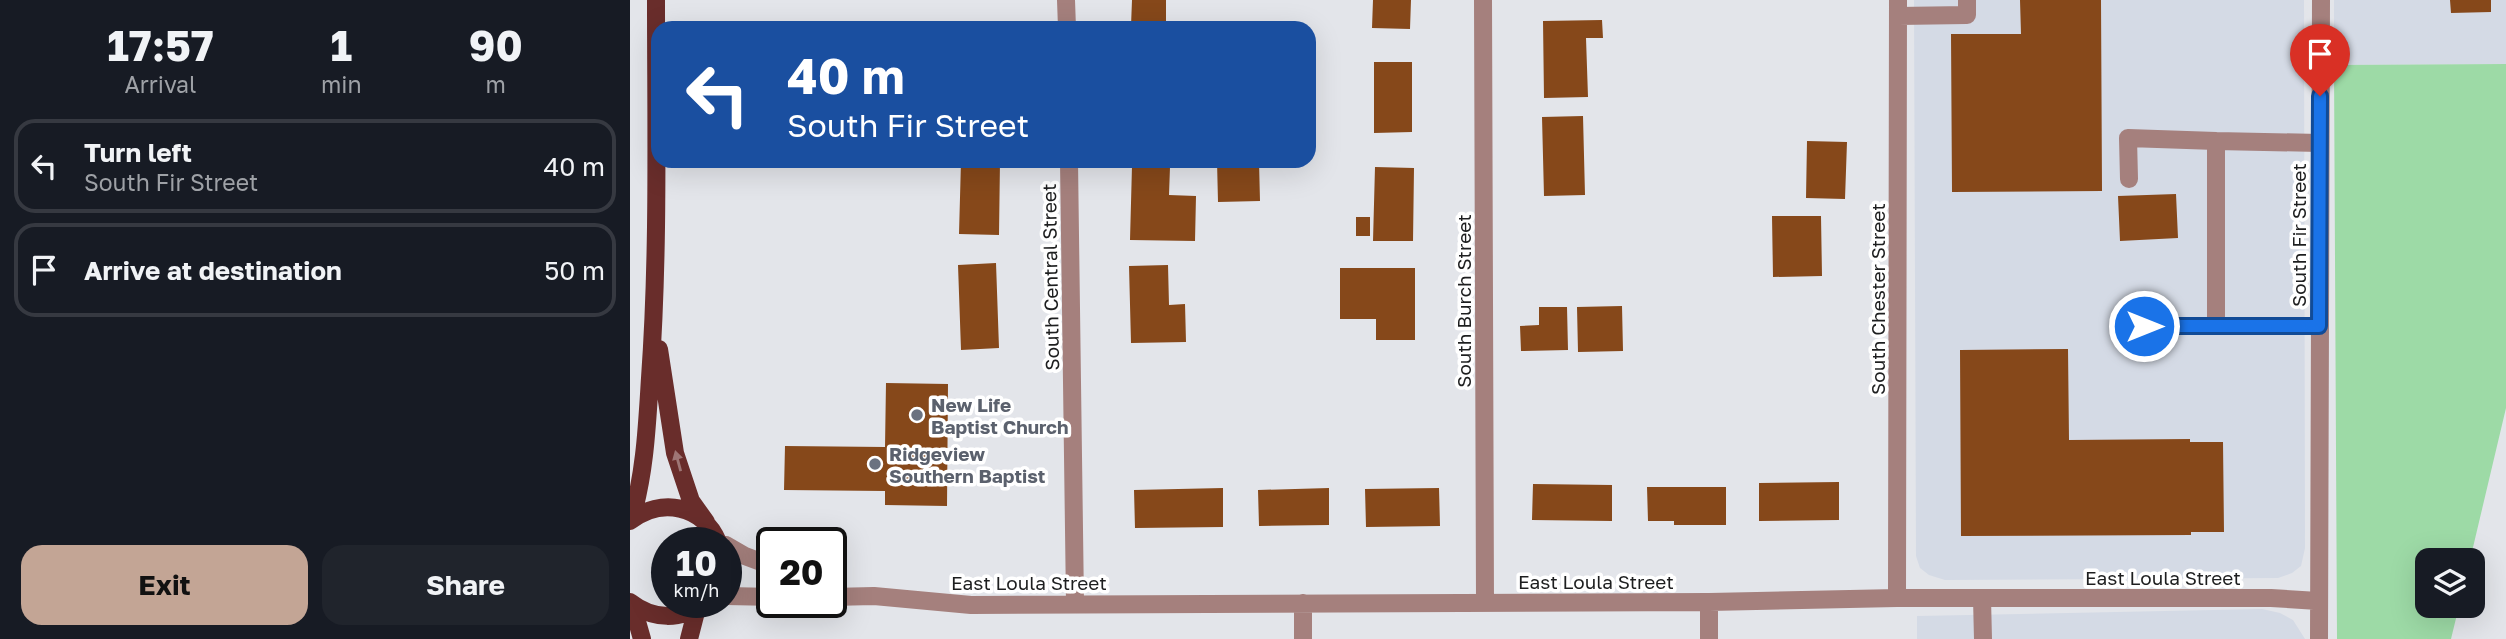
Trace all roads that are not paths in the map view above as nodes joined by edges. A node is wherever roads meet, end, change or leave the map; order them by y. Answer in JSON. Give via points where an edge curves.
{"nodes":[{"id":1,"x":656,"y":0,"type":"edge"},
{"id":2,"x":1066,"y":0,"type":"edge"},
{"id":3,"x":1483,"y":0,"type":"edge"},
{"id":4,"x":1967,"y":0,"type":"edge"},
{"id":5,"x":2321,"y":0,"type":"edge"},
{"id":6,"x":1898,"y":8,"type":"edge"},
{"id":7,"x":656,"y":21,"type":"edge"},
{"id":8,"x":1067,"y":21,"type":"edge"},
{"id":9,"x":2216,"y":141,"type":"junction"},
{"id":10,"x":2320,"y":143,"type":"junction"},
{"id":11,"x":655,"y":168,"type":"edge"},
{"id":12,"x":1069,"y":168,"type":"edge"},
{"id":13,"x":2129,"y":179,"type":"dead end"},
{"id":14,"x":655,"y":317,"type":"junction"},
{"id":15,"x":2144,"y":326,"type":"dead end"},
{"id":16,"x":2216,"y":326,"type":"junction"},
{"id":17,"x":2319,"y":326,"type":"junction"},
{"id":18,"x":630,"y":521,"type":"edge"},
{"id":19,"x":705,"y":522,"type":"junction"},
{"id":20,"x":709,"y":527,"type":"edge"},
{"id":21,"x":847,"y":588,"type":"edge"},
{"id":22,"x":874,"y":596,"type":"junction"},
{"id":23,"x":847,"y":597,"type":"edge"},
{"id":24,"x":1897,"y":598,"type":"junction"},
{"id":25,"x":1982,"y":598,"type":"junction"},
{"id":26,"x":2318,"y":601,"type":"junction"},
{"id":27,"x":1485,"y":602,"type":"junction"},
{"id":28,"x":1709,"y":602,"type":"junction"},
{"id":29,"x":631,"y":603,"type":"edge"},
{"id":30,"x":1075,"y":603,"type":"junction"},
{"id":31,"x":1303,"y":603,"type":"junction"},
{"id":32,"x":651,"y":614,"type":"edge"},
{"id":33,"x":696,"y":618,"type":"edge"},
{"id":34,"x":642,"y":639,"type":"edge"},
{"id":35,"x":689,"y":639,"type":"edge"},
{"id":36,"x":1303,"y":639,"type":"edge"},
{"id":37,"x":1709,"y":639,"type":"edge"},
{"id":38,"x":1983,"y":639,"type":"edge"},
{"id":39,"x":2319,"y":639,"type":"edge"}],
"edges":[{"from":1,"to":7,"type":"main road"},
{"from":2,"to":8,"type":"street"},
{"from":3,"to":27,"type":"street","name":"South Burch Street"},
{"from":4,"to":6,"type":"street","via":[[1967,15]]},
{"from":5,"to":10,"type":"street","name":"South Fir Street"},
{"from":6,"to":24,"type":"street","name":"South Chester Street"},
{"from":9,"to":10,"type":"street"},
{"from":9,"to":13,"type":"street","via":[[2128,138]]},
{"from":9,"to":16,"type":"street"},
{"from":10,"to":17,"type":"street","name":"South Fir Street"},
{"from":11,"to":14,"type":"main road"},
{"from":12,"to":30,"type":"street","name":"South Central Street"},
{"from":14,"to":18,"type":"main road","via":[[640,492]]},
{"from":19,"to":14,"type":"main road","one_way":true,"via":[[691,501],[675,453]]},
{"from":15,"to":16,"type":"street"},
{"from":16,"to":17,"type":"street"},
{"from":17,"to":26,"type":"street","name":"South Fir Street"},
{"from":18,"to":19,"type":"main road","via":[[669,506],[689,511]]},
{"from":19,"to":20,"type":"main road"},
{"from":21,"to":22,"type":"street","name":"East Loula Street"},
{"from":22,"to":23,"type":"street","name":"East Loula Street"},
{"from":22,"to":30,"type":"street","name":"East Loula Street","via":[[971,605]]},
{"from":24,"to":25,"type":"street","name":"East Loula Street"},
{"from":24,"to":28,"type":"street","name":"East Loula Street"},
{"from":25,"to":26,"type":"street","name":"East Loula Street"},
{"from":25,"to":38,"type":"street"},
{"from":26,"to":39,"type":"street","name":"South Fir Street"},
{"from":27,"to":28,"type":"street","name":"East Loula Street"},
{"from":27,"to":31,"type":"street","name":"East Loula Street"},
{"from":28,"to":37,"type":"street"},
{"from":29,"to":32,"type":"main road"},
{"from":29,"to":34,"type":"main road"},
{"from":30,"to":31,"type":"street","name":"East Loula Street"},
{"from":31,"to":36,"type":"street"},
{"from":33,"to":35,"type":"main road"}]}
